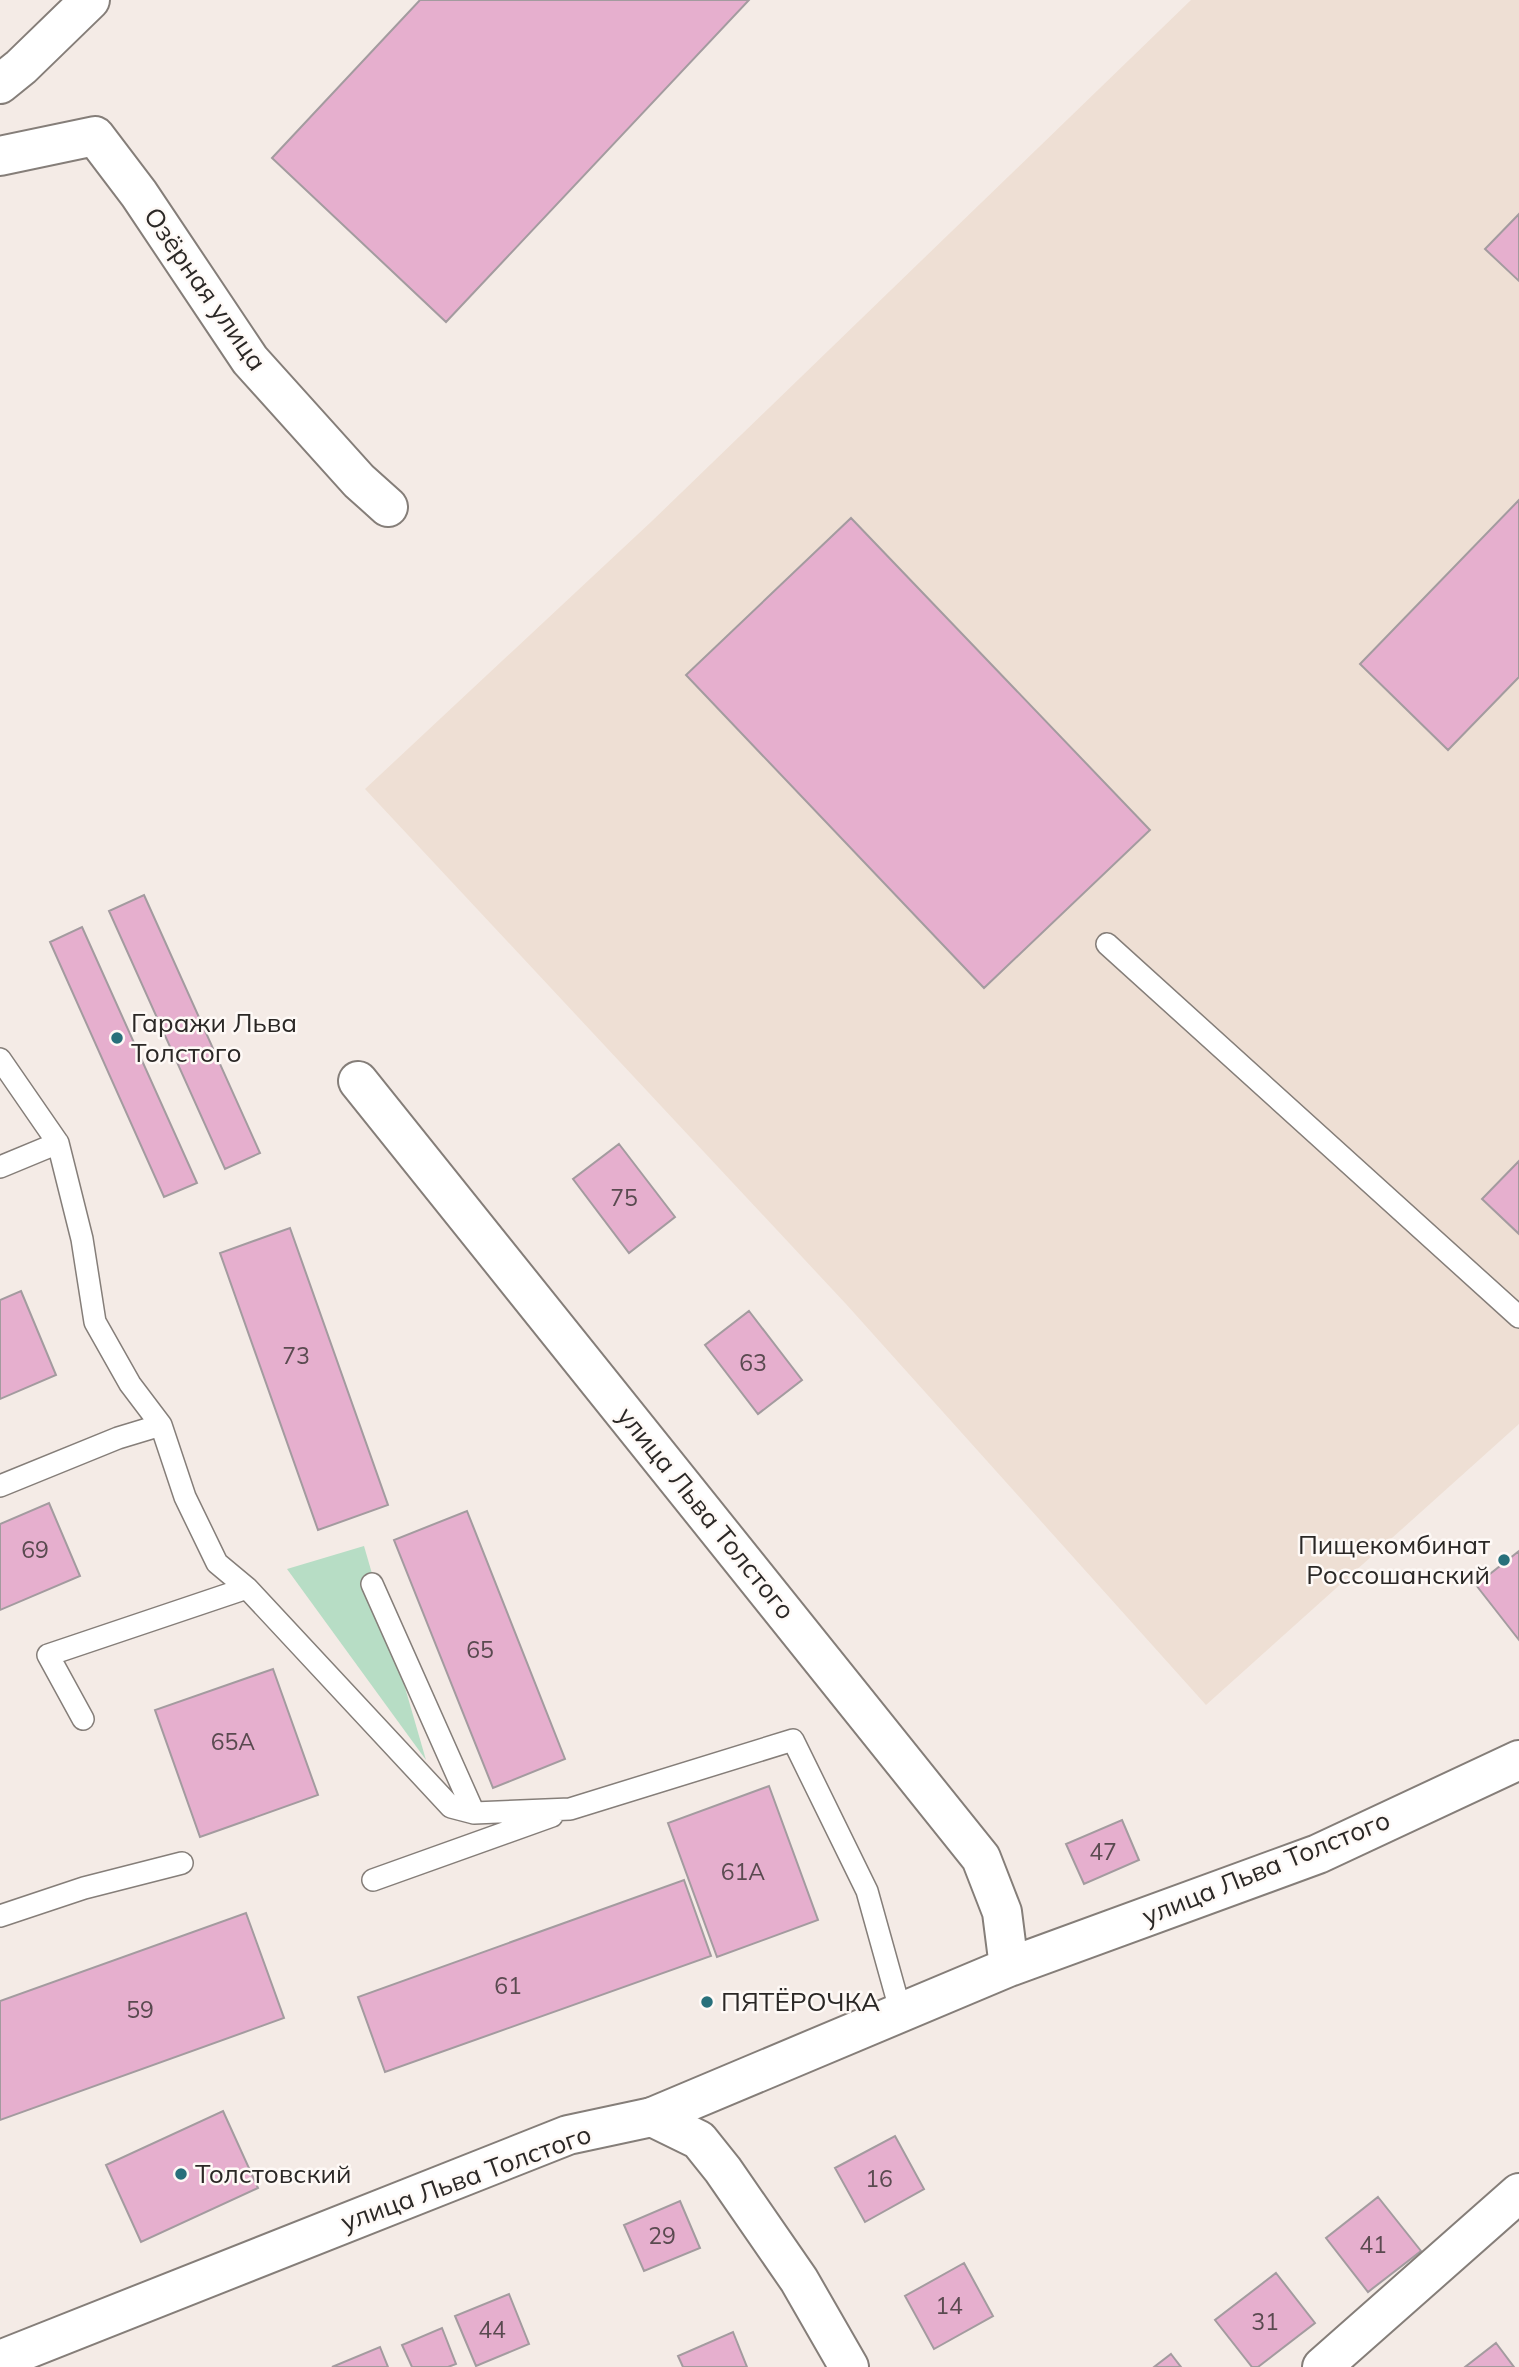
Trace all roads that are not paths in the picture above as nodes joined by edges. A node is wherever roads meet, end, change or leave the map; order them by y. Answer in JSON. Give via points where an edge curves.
{"nodes":[{"id":1,"x":90,"y":0,"type":"edge"},
{"id":2,"x":0,"y":83,"type":"edge"},
{"id":3,"x":0,"y":156,"type":"edge"},
{"id":4,"x":388,"y":507,"type":"dead end"},
{"id":5,"x":1107,"y":944,"type":"dead end"},
{"id":6,"x":0,"y":1059,"type":"edge"},
{"id":7,"x":358,"y":1081,"type":"dead end"},
{"id":8,"x":58,"y":1143,"type":"junction"},
{"id":9,"x":0,"y":1167,"type":"edge"},
{"id":10,"x":1519,"y":1317,"type":"edge"},
{"id":11,"x":161,"y":1424,"type":"junction"},
{"id":12,"x":0,"y":1486,"type":"edge"},
{"id":13,"x":372,"y":1584,"type":"dead end"},
{"id":14,"x":247,"y":1588,"type":"junction"},
{"id":15,"x":83,"y":1719,"type":"dead end"},
{"id":16,"x":1519,"y":1760,"type":"edge"},
{"id":17,"x":570,"y":1809,"type":"junction"},
{"id":18,"x":474,"y":1813,"type":"junction"},
{"id":19,"x":182,"y":1863,"type":"dead end"},
{"id":20,"x":373,"y":1880,"type":"dead end"},
{"id":21,"x":0,"y":1916,"type":"edge"},
{"id":22,"x":1009,"y":1967,"type":"junction"},
{"id":23,"x":901,"y":2013,"type":"junction"},
{"id":24,"x":652,"y":2117,"type":"junction"},
{"id":25,"x":1519,"y":2193,"type":"edge"},
{"id":26,"x":0,"y":2360,"type":"edge"},
{"id":27,"x":849,"y":2367,"type":"edge"},
{"id":28,"x":1322,"y":2367,"type":"edge"}],
"edges":[{"from":1,"to":2,"type":"street"},
{"from":3,"to":4,"type":"street","name":"Озёрная улица","via":[[95,136],[250,360]]},
{"from":5,"to":10,"type":"lane"},
{"from":6,"to":8,"type":"lane"},
{"from":7,"to":22,"type":"street","name":"улица Льва Толстого","via":[[981,1858],[1002,1912]]},
{"from":8,"to":9,"type":"lane"},
{"from":8,"to":11,"type":"lane","via":[[82,1239],[95,1322],[130,1384]]},
{"from":11,"to":12,"type":"lane"},
{"from":11,"to":14,"type":"lane","via":[[185,1497],[217,1563]]},
{"from":13,"to":18,"type":"lane"},
{"from":14,"to":15,"type":"lane","via":[[48,1655]]},
{"from":14,"to":18,"type":"lane","via":[[451,1807]]},
{"from":16,"to":22,"type":"street","name":"улица Льва Толстого","via":[[1318,1854]]},
{"from":17,"to":18,"type":"lane"},
{"from":17,"to":20,"type":"lane"},
{"from":17,"to":23,"type":"lane","via":[[793,1740],[867,1891]]},
{"from":19,"to":21,"type":"lane"},
{"from":22,"to":23,"type":"street","name":"улица Льва Толстого"},
{"from":23,"to":24,"type":"street","name":"улица Льва Толстого"},
{"from":24,"to":26,"type":"street","name":"улица Льва Толстого","via":[[568,2135]]},
{"from":24,"to":27,"type":"street","via":[[699,2140],[723,2170],[799,2280]]},
{"from":25,"to":28,"type":"street"}]}
